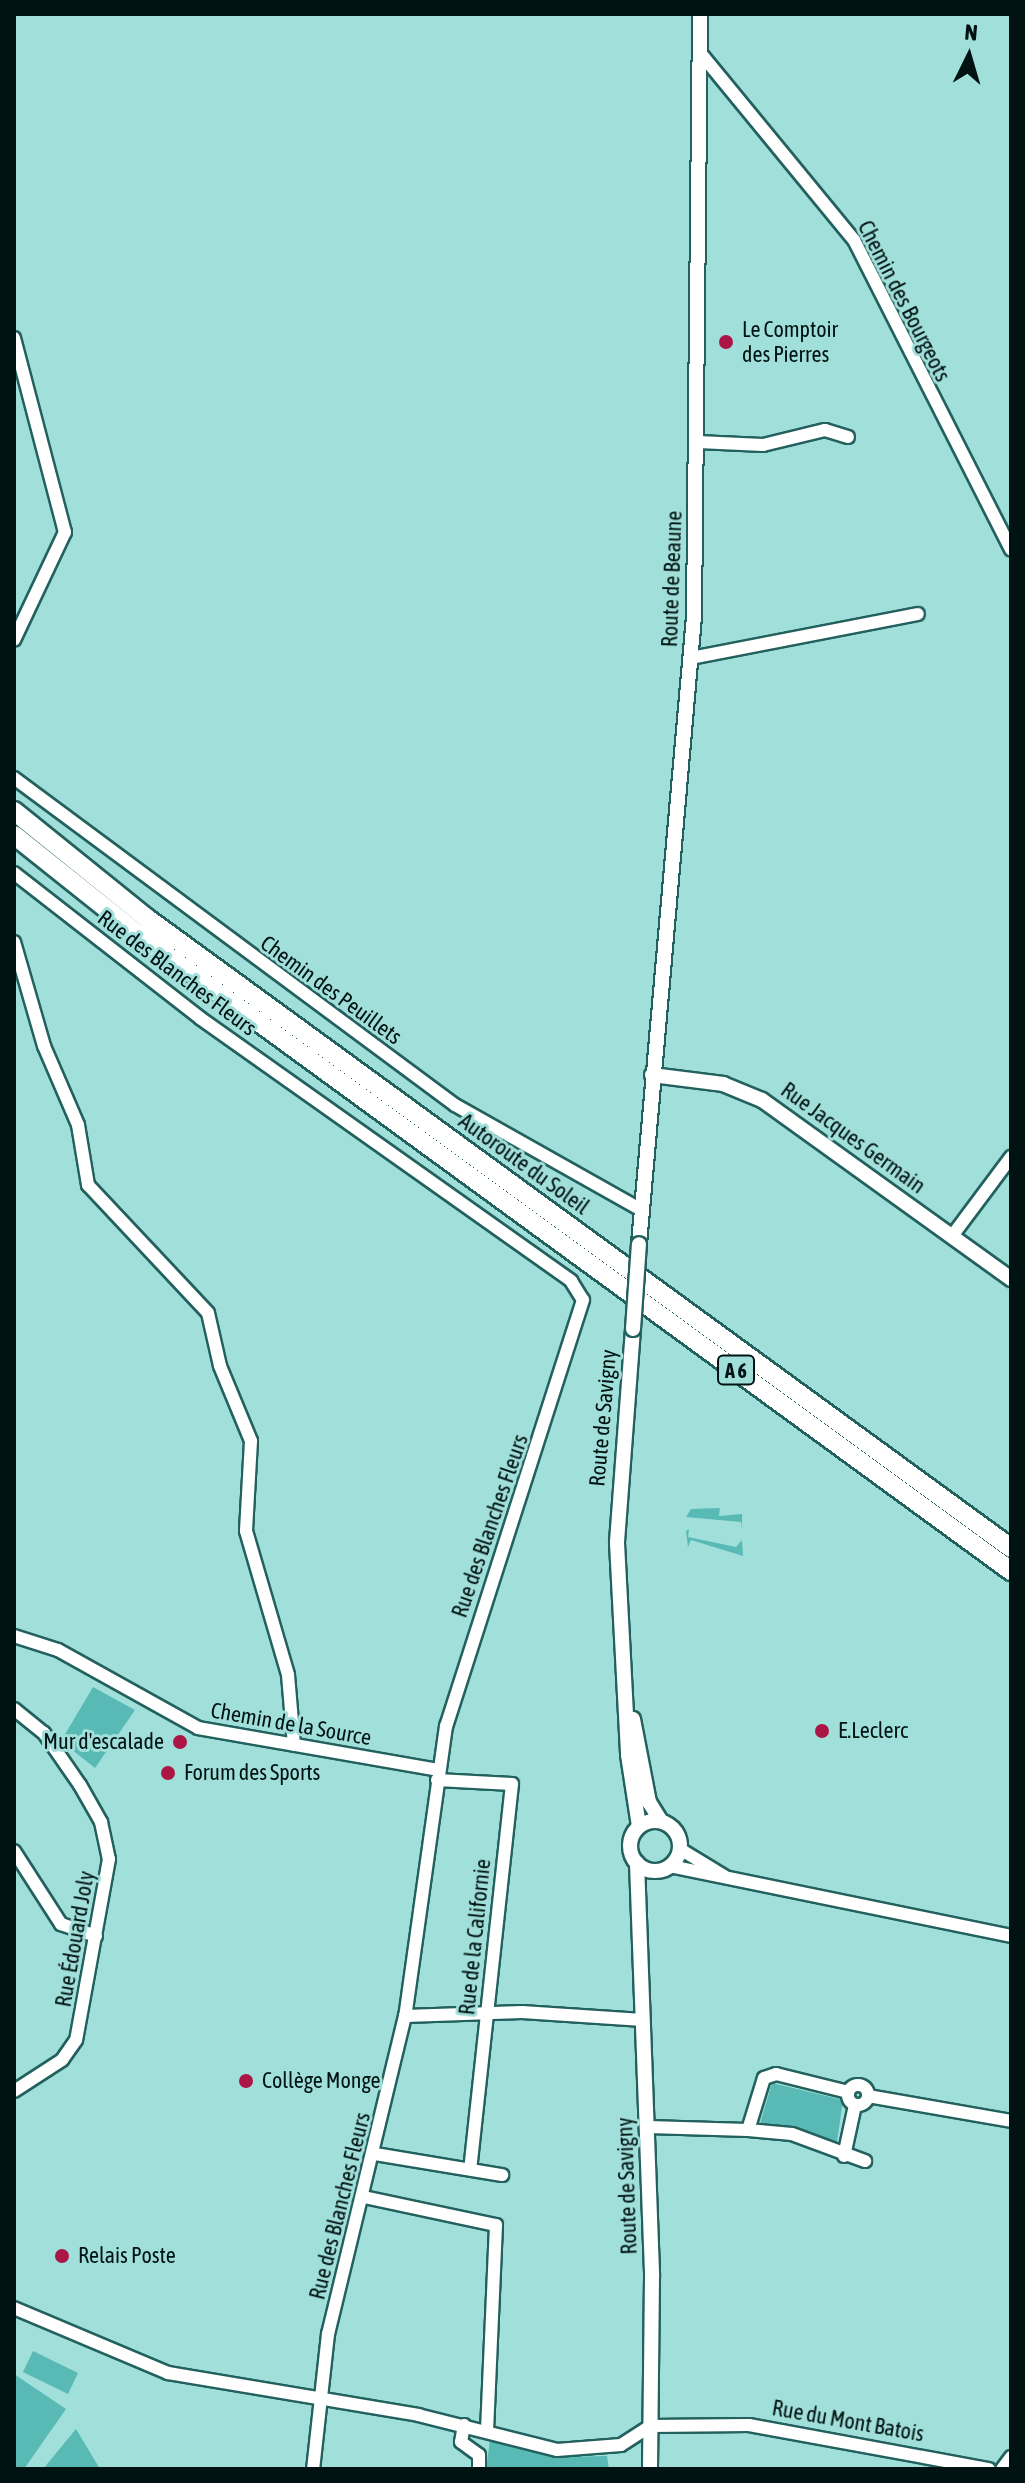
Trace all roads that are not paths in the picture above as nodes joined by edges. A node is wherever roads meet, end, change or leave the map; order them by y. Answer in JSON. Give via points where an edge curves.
{"nodes":[{"id":1,"x":700,"y":14,"type":"edge"},
{"id":2,"x":702,"y":55,"type":"junction"},
{"id":3,"x":14,"y":338,"type":"edge"},
{"id":4,"x":848,"y":437,"type":"dead end"},
{"id":5,"x":698,"y":442,"type":"junction"},
{"id":6,"x":1011,"y":549,"type":"edge"},
{"id":7,"x":918,"y":614,"type":"dead end"},
{"id":8,"x":14,"y":640,"type":"edge"},
{"id":9,"x":691,"y":658,"type":"junction"},
{"id":10,"x":14,"y":778,"type":"edge"},
{"id":11,"x":14,"y":811,"type":"edge"},
{"id":12,"x":14,"y":835,"type":"edge"},
{"id":13,"x":14,"y":873,"type":"edge"},
{"id":14,"x":14,"y":942,"type":"edge"},
{"id":15,"x":652,"y":1075,"type":"junction"},
{"id":16,"x":646,"y":1144,"type":"joint"},
{"id":17,"x":1011,"y":1157,"type":"edge"},
{"id":18,"x":641,"y":1210,"type":"junction"},
{"id":19,"x":952,"y":1236,"type":"junction"},
{"id":20,"x":1011,"y":1279,"type":"edge"},
{"id":21,"x":1011,"y":1548,"type":"edge"},
{"id":22,"x":1011,"y":1571,"type":"edge"},
{"id":23,"x":14,"y":1636,"type":"edge"},
{"id":24,"x":14,"y":1709,"type":"edge"},
{"id":25,"x":294,"y":1745,"type":"junction"},
{"id":26,"x":633,"y":1771,"type":"junction"},
{"id":27,"x":438,"y":1775,"type":"junction"},
{"id":28,"x":661,"y":1821,"type":"junction"},
{"id":29,"x":639,"y":1826,"type":"junction"},
{"id":30,"x":680,"y":1849,"type":"junction"},
{"id":31,"x":14,"y":1851,"type":"edge"},
{"id":32,"x":637,"y":1863,"type":"junction"},
{"id":33,"x":664,"y":1868,"type":"junction"},
{"id":34,"x":742,"y":1884,"type":"junction"},
{"id":35,"x":640,"y":1901,"type":"junction"},
{"id":36,"x":96,"y":1936,"type":"junction"},
{"id":37,"x":1011,"y":1936,"type":"edge"},
{"id":38,"x":487,"y":2013,"type":"junction"},
{"id":39,"x":405,"y":2016,"type":"junction"},
{"id":40,"x":643,"y":2020,"type":"junction"},
{"id":41,"x":14,"y":2091,"type":"edge"},
{"id":42,"x":848,"y":2092,"type":"junction"},
{"id":43,"x":868,"y":2096,"type":"junction"},
{"id":44,"x":855,"y":2105,"type":"junction"},
{"id":45,"x":1011,"y":2121,"type":"edge"},
{"id":46,"x":648,"y":2127,"type":"junction"},
{"id":47,"x":748,"y":2130,"type":"junction"},
{"id":48,"x":375,"y":2154,"type":"junction"},
{"id":49,"x":844,"y":2156,"type":"junction"},
{"id":50,"x":865,"y":2161,"type":"dead end"},
{"id":51,"x":470,"y":2169,"type":"junction"},
{"id":52,"x":502,"y":2175,"type":"dead end"},
{"id":53,"x":364,"y":2197,"type":"junction"},
{"id":54,"x":14,"y":2308,"type":"edge"},
{"id":55,"x":320,"y":2402,"type":"junction"},
{"id":56,"x":464,"y":2425,"type":"junction"},
{"id":57,"x":650,"y":2426,"type":"junction"},
{"id":58,"x":487,"y":2431,"type":"junction"},
{"id":59,"x":1011,"y":2457,"type":"edge"},
{"id":60,"x":313,"y":2469,"type":"edge"},
{"id":61,"x":479,"y":2469,"type":"edge"},
{"id":62,"x":650,"y":2469,"type":"edge"},
{"id":63,"x":989,"y":2469,"type":"edge"},
{"id":64,"x":1002,"y":2469,"type":"edge"}],
"edges":[{"from":1,"to":2,"type":"main road","name":"Route de Beaune"},
{"from":2,"to":5,"type":"main road","name":"Route de Beaune"},
{"from":2,"to":6,"type":"street","name":"Chemin des Bourgeots","via":[[843,223]]},
{"from":3,"to":8,"type":"street","via":[[65,532]]},
{"from":4,"to":5,"type":"street","via":[[825,430],[763,445]]},
{"from":5,"to":9,"type":"main road","name":"Route de Beaune"},
{"from":7,"to":9,"type":"street"},
{"from":9,"to":15,"type":"main road","name":"Route de Beaune"},
{"from":10,"to":18,"type":"street","name":"Chemin des Peuillets","via":[[410,1073],[586,1184]]},
{"from":11,"to":21,"type":"highway","name":"Autoroute du Soleil","number":"A 6","via":[[214,968]]},
{"from":12,"to":22,"type":"highway","name":"Autoroute du Soleil","number":"A 6","via":[[160,950]]},
{"from":13,"to":27,"type":"street","name":"Rue des Blanches Fleurs","via":[[582,1295],[556,1397],[459,1680]]},
{"from":14,"to":25,"type":"street","via":[[41,1038],[75,1117],[88,1185],[208,1313],[220,1366],[251,1441],[248,1545],[288,1675]]},
{"from":15,"to":16,"type":"main road","name":"Route de Beaune"},
{"from":15,"to":19,"type":"main road","name":"Rue Jacques Germain","via":[[751,1094]]},
{"from":16,"to":18,"type":"main road","name":"Route de Savigny"},
{"from":17,"to":19,"type":"street"},
{"from":18,"to":26,"type":"main road","name":"Route de Savigny","bridge":true,"via":[[618,1516]]},
{"from":19,"to":20,"type":"main road","name":"Rue Jacques Germain"},
{"from":23,"to":25,"type":"street","name":"Chemin de la Source","via":[[190,1725]]},
{"from":24,"to":36,"type":"street","name":"Rue Édouard Joly","via":[[47,1728],[106,1835],[109,1859]]},
{"from":25,"to":27,"type":"street","name":"Chemin de la Source"},
{"from":26,"to":28,"type":"main road","name":"Route de Savigny"},
{"from":26,"to":29,"type":"main road","name":"Route de Savigny"},
{"from":27,"to":38,"type":"street","name":"Rue de la Californie","via":[[512,1784]]},
{"from":27,"to":39,"type":"street","name":"Rue des Blanches Fleurs"},
{"from":28,"to":29,"type":"main road"},
{"from":28,"to":30,"type":"main road","via":[[676,1831]]},
{"from":29,"to":32,"type":"main road","via":[[630,1846]]},
{"from":30,"to":33,"type":"main road"},
{"from":30,"to":34,"type":"street"},
{"from":31,"to":36,"type":"street","via":[[61,1924]]},
{"from":32,"to":33,"type":"main road"},
{"from":32,"to":35,"type":"main road","name":"Route de Savigny"},
{"from":33,"to":34,"type":"street"},
{"from":33,"to":35,"type":"main road"},
{"from":34,"to":37,"type":"street"},
{"from":35,"to":40,"type":"main road","name":"Route de Savigny"},
{"from":36,"to":41,"type":"street","name":"Rue Édouard Joly","via":[[71,2050]]},
{"from":38,"to":39,"type":"street"},
{"from":38,"to":40,"type":"street"},
{"from":38,"to":51,"type":"street","name":"Rue de la Californie"},
{"from":39,"to":48,"type":"street","name":"Rue des Blanches Fleurs"},
{"from":40,"to":46,"type":"main road","name":"Route de Savigny"},
{"from":42,"to":43,"type":"street","via":[[862,2086]]},
{"from":42,"to":44,"type":"street"},
{"from":42,"to":47,"type":"street","via":[[776,2074],[764,2078]]},
{"from":43,"to":44,"type":"street"},
{"from":43,"to":45,"type":"street"},
{"from":44,"to":49,"type":"street"},
{"from":46,"to":47,"type":"street"},
{"from":46,"to":57,"type":"main road","name":"Route de Savigny"},
{"from":47,"to":49,"type":"street","via":[[792,2134]]},
{"from":48,"to":51,"type":"street"},
{"from":48,"to":53,"type":"street","name":"Rue des Blanches Fleurs"},
{"from":49,"to":50,"type":"street"},
{"from":51,"to":52,"type":"street"},
{"from":53,"to":55,"type":"street","name":"Rue des Blanches Fleurs","via":[[328,2334]]},
{"from":53,"to":58,"type":"street","via":[[496,2225]]},
{"from":54,"to":55,"type":"street","via":[[168,2373]]},
{"from":55,"to":56,"type":"street"},
{"from":55,"to":60,"type":"street","name":"Rue des Blanches Fleurs"},
{"from":56,"to":58,"type":"street"},
{"from":56,"to":61,"type":"street","via":[[461,2442],[479,2455]]},
{"from":57,"to":58,"type":"street","via":[[625,2444],[587,2451]]},
{"from":57,"to":62,"type":"main road","name":"Route de Savigny"},
{"from":57,"to":63,"type":"street","name":"Rue du Mont Batois","via":[[790,2428]]},
{"from":59,"to":64,"type":"street"}]}
